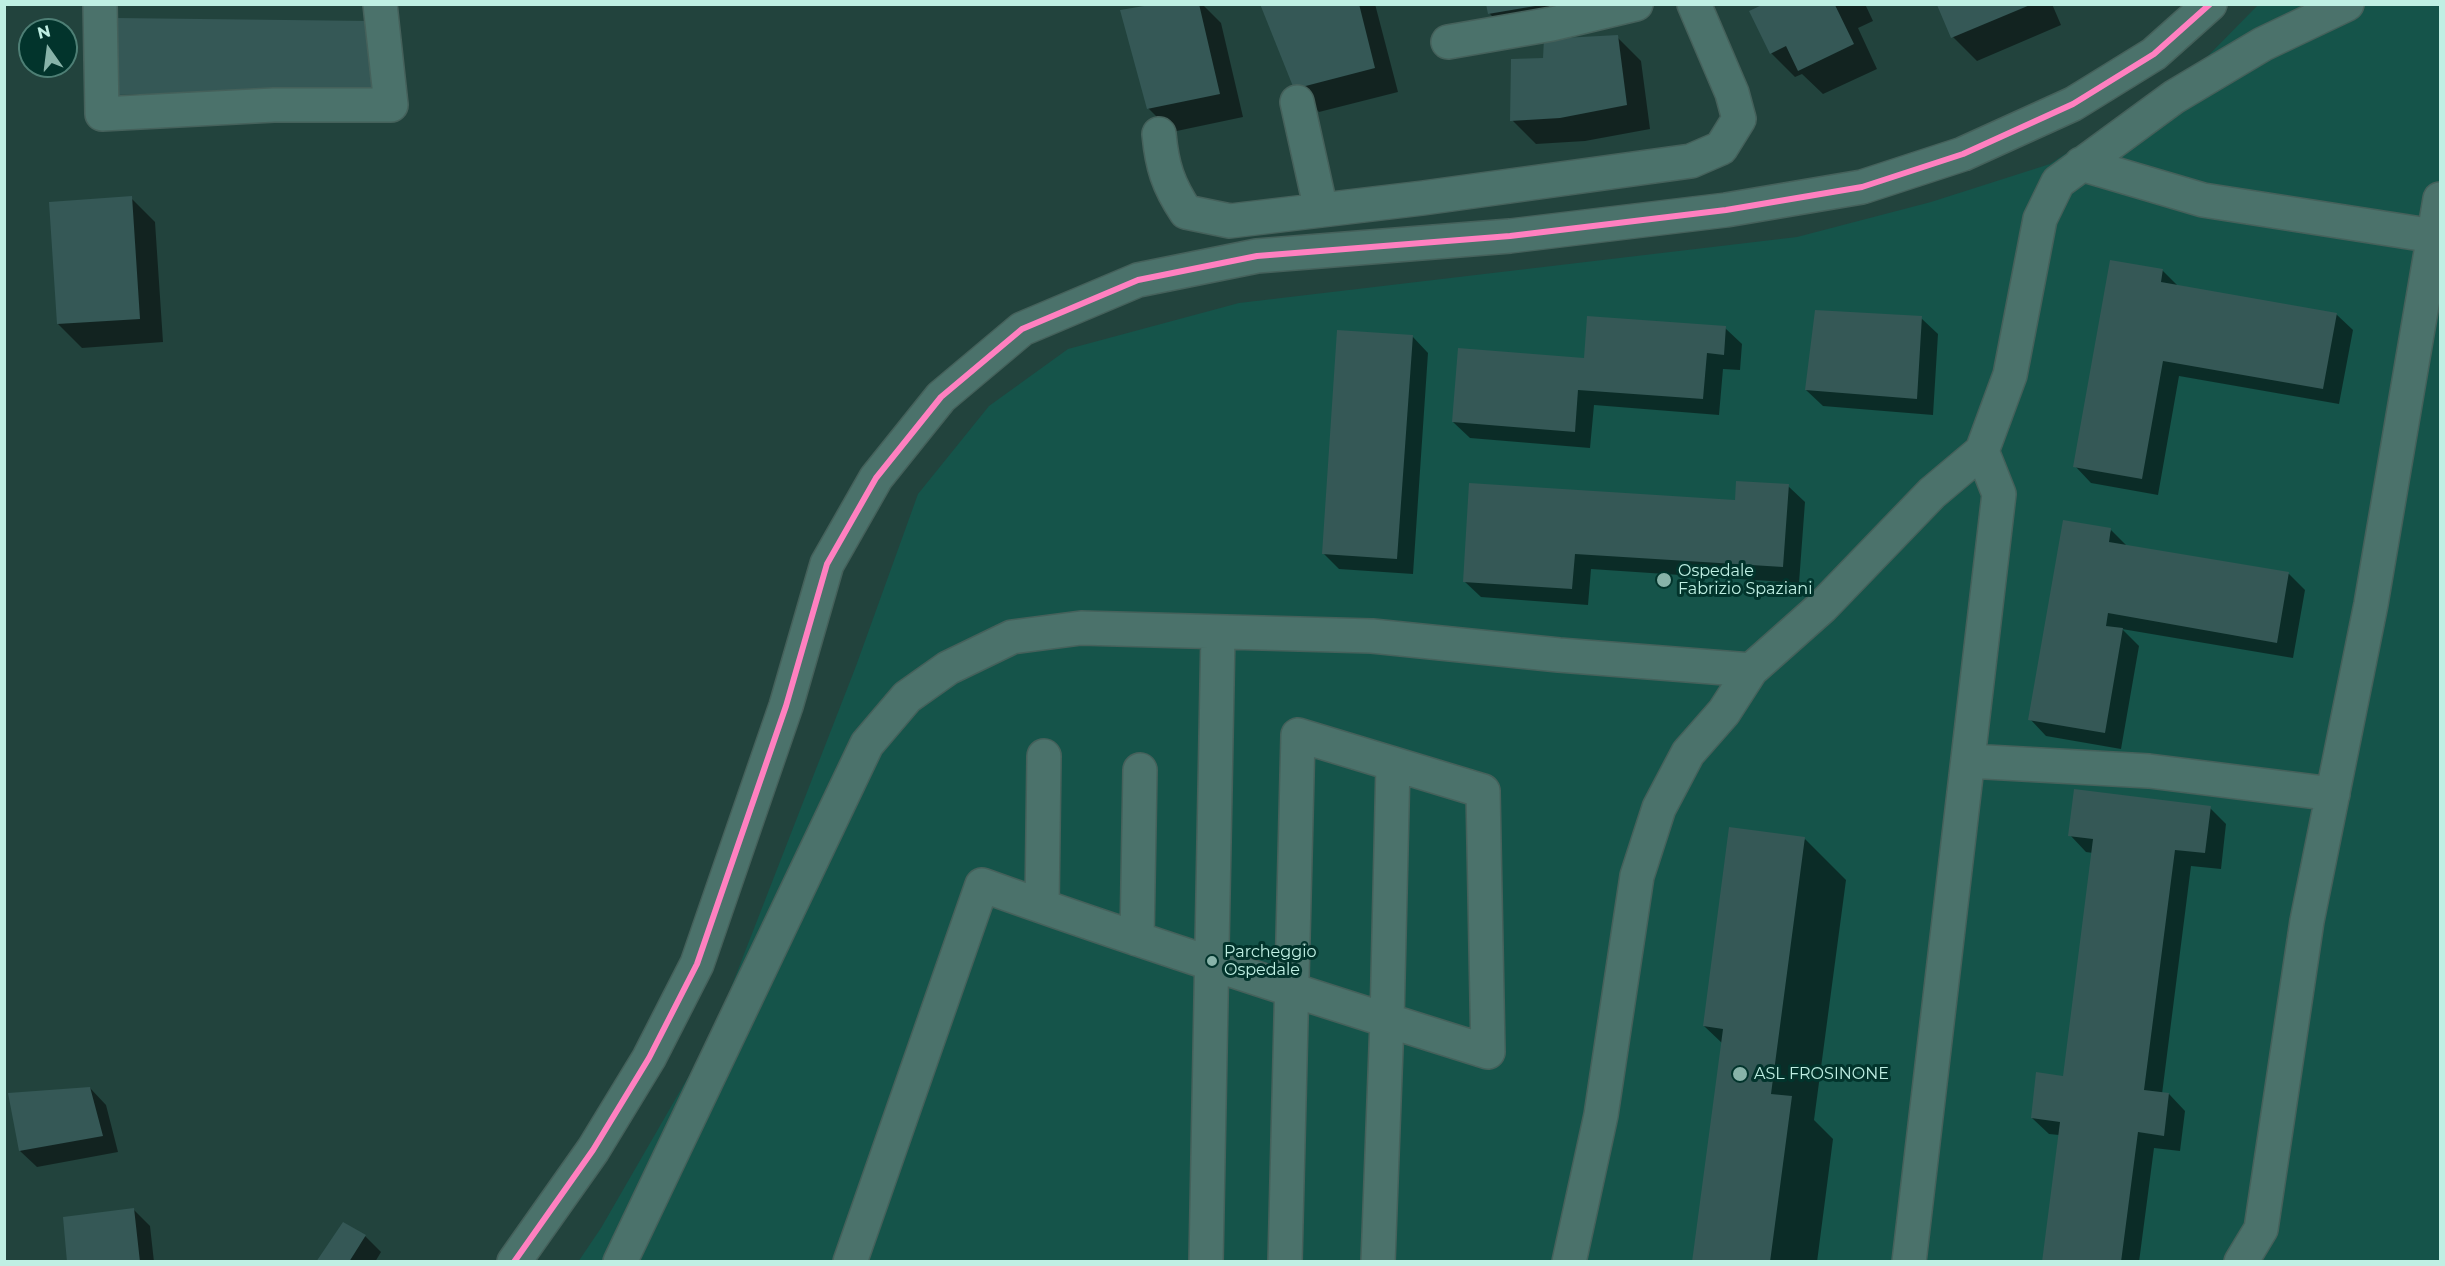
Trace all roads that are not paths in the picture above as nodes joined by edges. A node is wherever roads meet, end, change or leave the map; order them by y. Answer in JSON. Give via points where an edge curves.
{"nodes":[{"id":1,"x":100,"y":4,"type":"edge"},
{"id":2,"x":380,"y":4,"type":"edge"},
{"id":3,"x":1636,"y":4,"type":"edge"},
{"id":4,"x":1694,"y":4,"type":"edge"},
{"id":5,"x":2210,"y":4,"type":"edge"},
{"id":6,"x":2347,"y":4,"type":"edge"},
{"id":7,"x":1448,"y":42,"type":"dead end"},
{"id":8,"x":1297,"y":102,"type":"dead end"},
{"id":9,"x":1159,"y":134,"type":"dead end"},
{"id":10,"x":2081,"y":164,"type":"junction"},
{"id":11,"x":2440,"y":199,"type":"edge"},
{"id":12,"x":1321,"y":210,"type":"junction"},
{"id":13,"x":2434,"y":236,"type":"junction"},
{"id":14,"x":1982,"y":452,"type":"junction"},
{"id":15,"x":1218,"y":632,"type":"junction"},
{"id":16,"x":1751,"y":670,"type":"junction"},
{"id":17,"x":1044,"y":756,"type":"dead end"},
{"id":18,"x":1968,"y":761,"type":"junction"},
{"id":19,"x":1393,"y":764,"type":"junction"},
{"id":20,"x":1140,"y":770,"type":"dead end"},
{"id":21,"x":2333,"y":794,"type":"junction"},
{"id":22,"x":1042,"y":906,"type":"junction"},
{"id":23,"x":1137,"y":939,"type":"junction"},
{"id":24,"x":1211,"y":965,"type":"junction"},
{"id":25,"x":1293,"y":991,"type":"junction"},
{"id":26,"x":1387,"y":1021,"type":"junction"},
{"id":27,"x":514,"y":1262,"type":"edge"},
{"id":28,"x":620,"y":1262,"type":"edge"},
{"id":29,"x":850,"y":1262,"type":"edge"},
{"id":30,"x":1206,"y":1262,"type":"edge"},
{"id":31,"x":1285,"y":1262,"type":"edge"},
{"id":32,"x":1378,"y":1262,"type":"edge"},
{"id":33,"x":1569,"y":1262,"type":"edge"},
{"id":34,"x":1909,"y":1262,"type":"edge"},
{"id":35,"x":2241,"y":1262,"type":"edge"}],
"edges":[{"from":1,"to":2,"type":"street","via":[[102,114],[274,105],[391,105]]},
{"from":3,"to":7,"type":"street"},
{"from":4,"to":12,"type":"street","via":[[1739,119],[1721,148],[1691,160]]},
{"from":5,"to":27,"type":"street","via":[[2154,54],[2073,104],[1963,154],[1862,187],[1726,210],[1510,236],[1257,256],[1138,280],[1022,329],[941,397],[876,478],[827,564],[786,706],[697,964],[649,1058],[593,1150]]},
{"from":6,"to":10,"type":"street","via":[[2253,50],[2174,97]]},
{"from":8,"to":12,"type":"street"},
{"from":9,"to":12,"type":"street","via":[[1161,161],[1171,189],[1186,212],[1230,221]]},
{"from":10,"to":13,"type":"street","via":[[2203,200]]},
{"from":10,"to":14,"type":"street","via":[[2058,182],[2040,219],[2010,375]]},
{"from":11,"to":13,"type":"street"},
{"from":13,"to":21,"type":"street","via":[[2371,604]]},
{"from":14,"to":16,"type":"street","via":[[1932,493],[1822,607]]},
{"from":14,"to":18,"type":"street","via":[[1999,494]]},
{"from":15,"to":16,"type":"street","via":[[1372,636]]},
{"from":15,"to":24,"type":"street"},
{"from":15,"to":28,"type":"street","via":[[1081,628],[1012,637],[948,668],[907,697],[867,744]]},
{"from":16,"to":33,"type":"street","via":[[1724,712],[1689,753],[1659,808],[1637,876],[1601,1115]]},
{"from":17,"to":22,"type":"street"},
{"from":18,"to":21,"type":"street","via":[[2150,771]]},
{"from":18,"to":34,"type":"street"},
{"from":19,"to":25,"type":"street","via":[[1298,735]]},
{"from":19,"to":26,"type":"street"},
{"from":19,"to":26,"type":"street","via":[[1483,791],[1488,1052]]},
{"from":20,"to":23,"type":"street"},
{"from":21,"to":35,"type":"street","via":[[2307,921],[2260,1229]]},
{"from":22,"to":23,"type":"street"},
{"from":22,"to":29,"type":"street","via":[[982,885]]},
{"from":23,"to":24,"type":"street"},
{"from":24,"to":25,"type":"street"},
{"from":24,"to":30,"type":"street"},
{"from":25,"to":26,"type":"street"},
{"from":25,"to":31,"type":"street"},
{"from":26,"to":32,"type":"street"}]}
